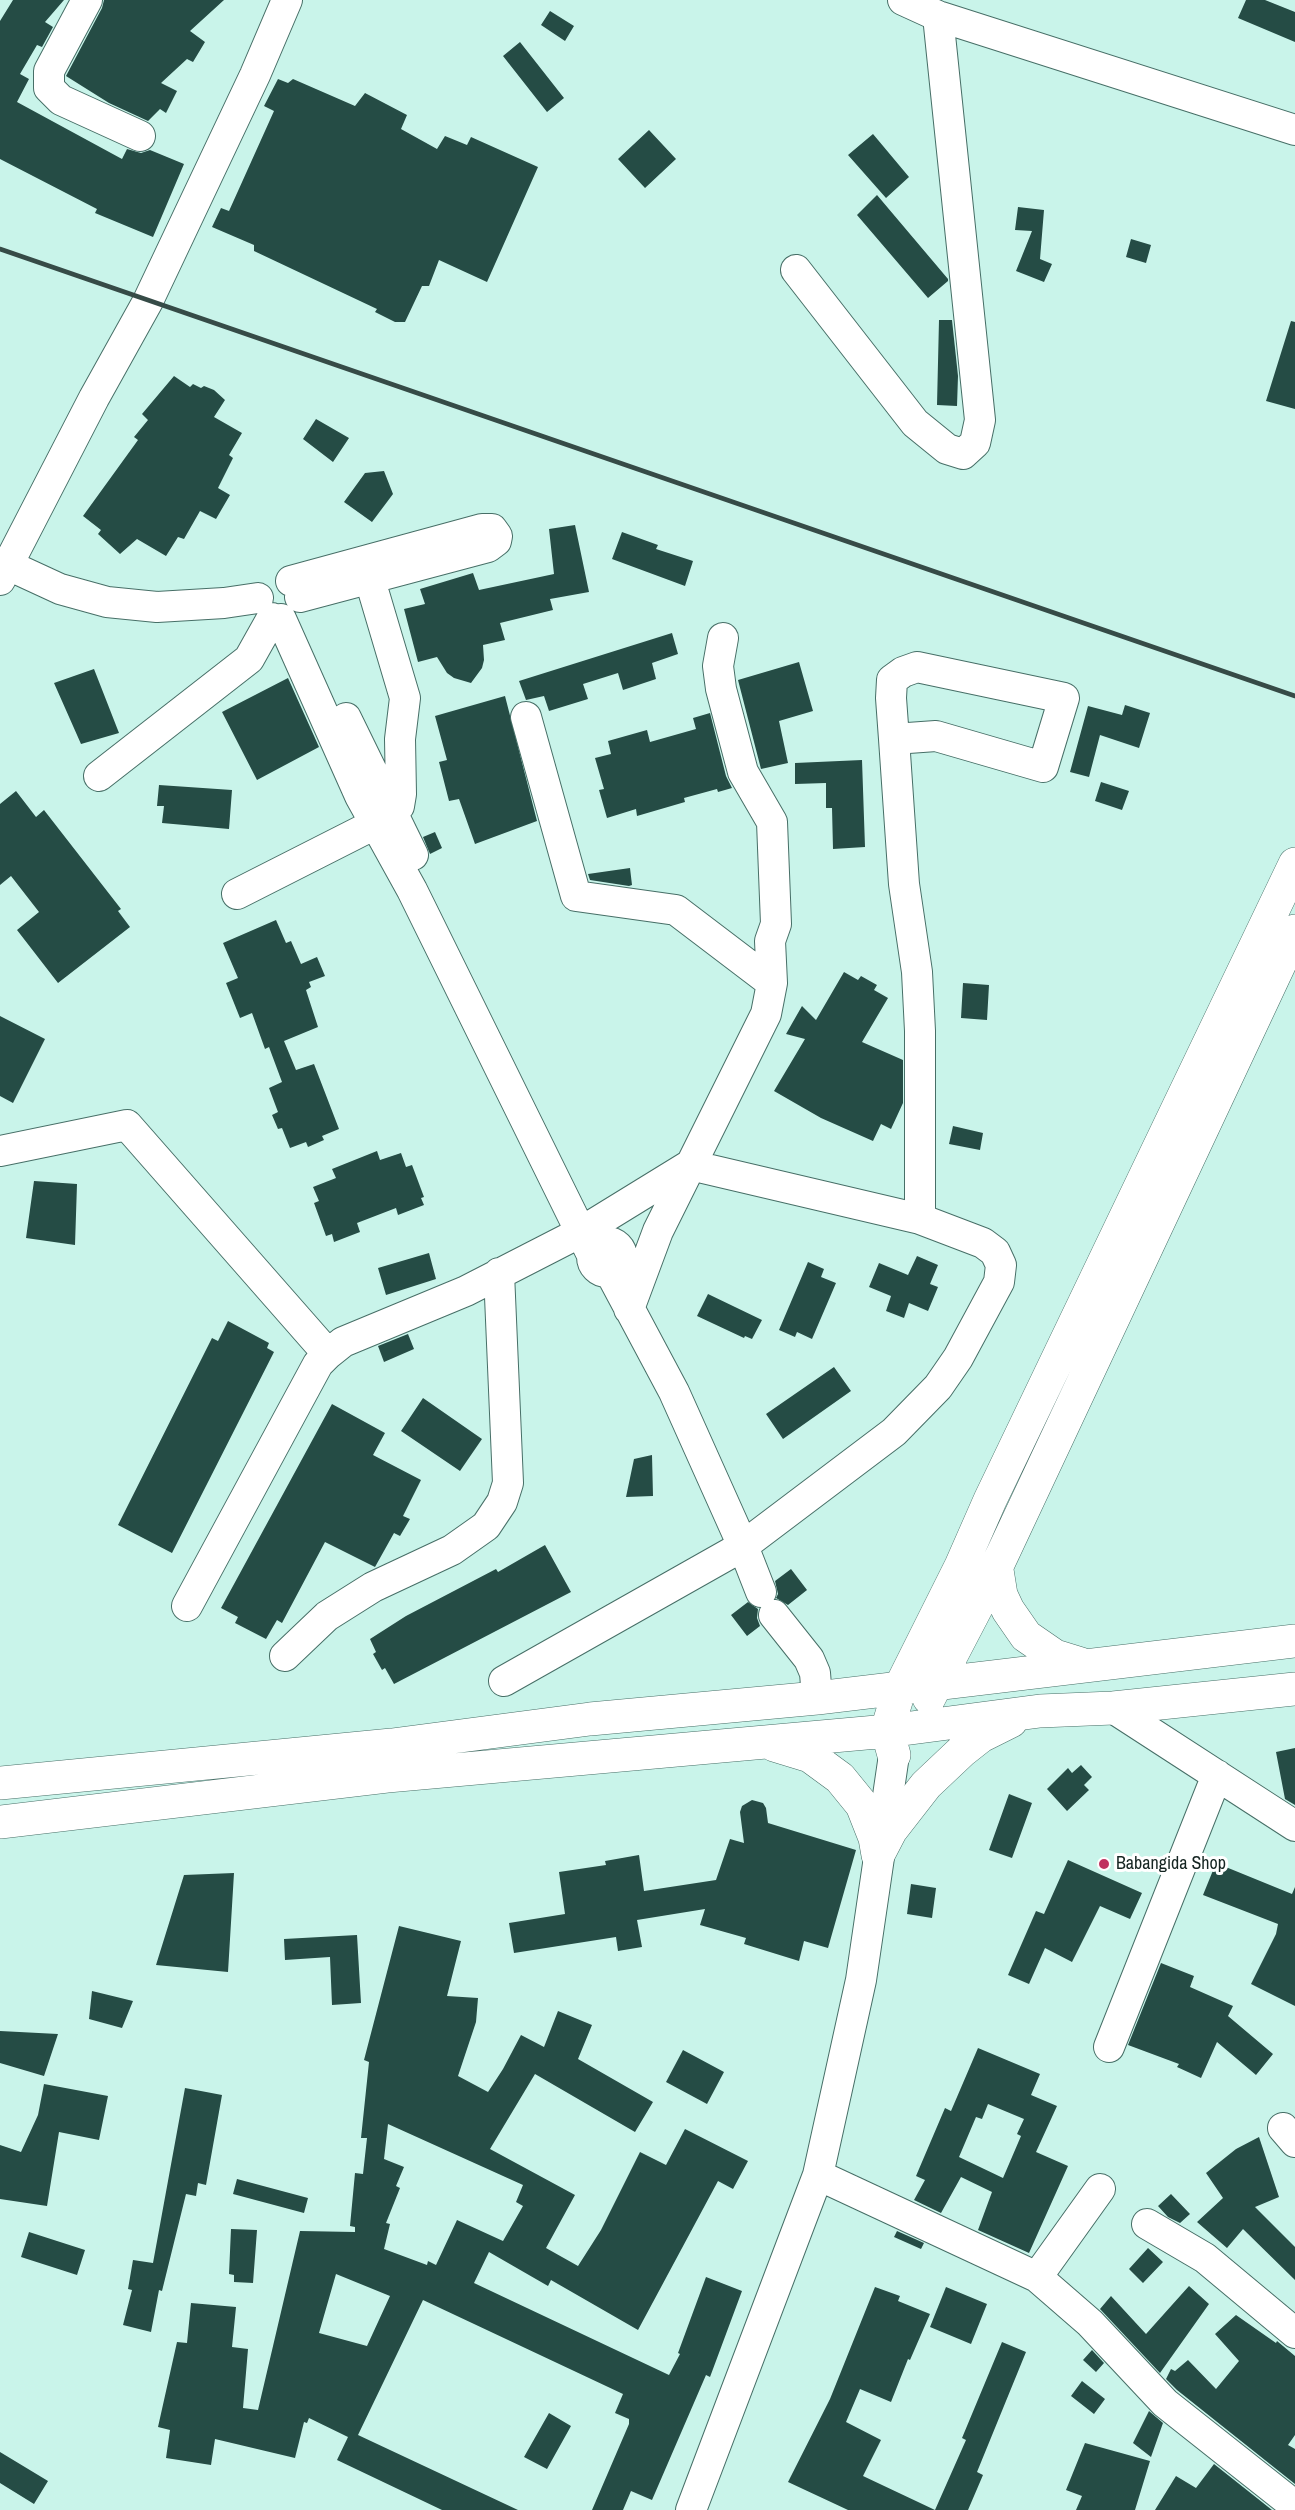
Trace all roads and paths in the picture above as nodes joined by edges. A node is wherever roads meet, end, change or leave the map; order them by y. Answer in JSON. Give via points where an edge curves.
{"nodes":[{"id":1,"x":87,"y":0,"type":"edge"},
{"id":2,"x":287,"y":0,"type":"edge"},
{"id":3,"x":903,"y":0,"type":"edge"},
{"id":4,"x":938,"y":16,"type":"junction"},
{"id":5,"x":1295,"y":130,"type":"edge"},
{"id":6,"x":140,"y":136,"type":"dead end"},
{"id":7,"x":796,"y":270,"type":"dead end"},
{"id":8,"x":4,"y":573,"type":"edge"},
{"id":9,"x":370,"y":580,"type":"junction"},
{"id":10,"x":283,"y":604,"type":"junction"},
{"id":11,"x":723,"y":638,"type":"dead end"},
{"id":12,"x":526,"y":717,"type":"dead end"},
{"id":13,"x":894,"y":739,"type":"junction"},
{"id":14,"x":99,"y":776,"type":"dead end"},
{"id":15,"x":384,"y":818,"type":"junction"},
{"id":16,"x":1295,"y":864,"type":"edge"},
{"id":17,"x":237,"y":894,"type":"dead end"},
{"id":18,"x":1295,"y":931,"type":"edge"},
{"id":19,"x":772,"y":983,"type":"junction"},
{"id":20,"x":0,"y":1151,"type":"edge"},
{"id":21,"x":690,"y":1165,"type":"junction"},
{"id":22,"x":920,"y":1219,"type":"junction"},
{"id":23,"x":598,"y":1245,"type":"junction"},
{"id":24,"x":499,"y":1273,"type":"junction"},
{"id":25,"x":629,"y":1309,"type":"junction"},
{"id":26,"x":328,"y":1354,"type":"junction"},
{"id":27,"x":743,"y":1546,"type":"junction"},
{"id":28,"x":996,"y":1564,"type":"junction"},
{"id":29,"x":187,"y":1606,"type":"dead end"},
{"id":30,"x":1295,"y":1641,"type":"edge"},
{"id":31,"x":285,"y":1656,"type":"dead end"},
{"id":32,"x":1089,"y":1665,"type":"junction"},
{"id":33,"x":504,"y":1682,"type":"dead end"},
{"id":34,"x":936,"y":1683,"type":"junction"},
{"id":35,"x":900,"y":1688,"type":"junction"},
{"id":36,"x":1295,"y":1689,"type":"edge"},
{"id":37,"x":817,"y":1698,"type":"junction"},
{"id":38,"x":1113,"y":1708,"type":"junction"},
{"id":39,"x":1040,"y":1711,"type":"junction"},
{"id":40,"x":898,"y":1737,"type":"junction"},
{"id":41,"x":755,"y":1743,"type":"junction"},
{"id":42,"x":1217,"y":1775,"type":"junction"},
{"id":43,"x":0,"y":1783,"type":"edge"},
{"id":44,"x":0,"y":1822,"type":"edge"},
{"id":45,"x":1295,"y":1826,"type":"edge"},
{"id":46,"x":878,"y":1855,"type":"junction"},
{"id":47,"x":1109,"y":2047,"type":"dead end"},
{"id":48,"x":818,"y":2175,"type":"junction"},
{"id":49,"x":1100,"y":2189,"type":"dead end"},
{"id":50,"x":1147,"y":2224,"type":"dead end"},
{"id":51,"x":1044,"y":2284,"type":"junction"},
{"id":52,"x":1295,"y":2333,"type":"edge"},
{"id":53,"x":1295,"y":2506,"type":"edge"},
{"id":54,"x":691,"y":2510,"type":"edge"}],
"edges":[{"from":1,"to":6,"type":"street","via":[[50,71],[49,88],[60,100]]},
{"from":2,"to":8,"type":"street","via":[[148,301]]},
{"from":3,"to":4,"type":"street"},
{"from":4,"to":5,"type":"street"},
{"from":4,"to":7,"type":"street","via":[[980,420],[975,443],[963,454],[947,448],[915,423]]},
{"from":8,"to":10,"type":"street","via":[[107,602],[157,607]]},
{"from":9,"to":10,"type":"street"},
{"from":9,"to":10,"type":"street","via":[[488,547],[496,542],[497,536],[492,529],[482,529]]},
{"from":9,"to":15,"type":"street","via":[[405,698],[399,806]]},
{"from":10,"to":14,"type":"street","via":[[249,659]]},
{"from":10,"to":15,"type":"street"},
{"from":11,"to":19,"type":"street","via":[[718,666],[721,689],[743,772],[772,822],[776,924],[770,941]]},
{"from":12,"to":19,"type":"street","via":[[576,896],[676,910]]},
{"from":13,"to":13,"type":"street","via":[[936,736],[1043,767],[1064,698],[917,667],[892,680]]},
{"from":13,"to":22,"type":"street","via":[[904,884],[920,1020]]},
{"from":15,"to":17,"type":"street"},
{"from":15,"to":23,"type":"street","via":[[412,890]]},
{"from":16,"to":35,"type":"main road"},
{"from":18,"to":28,"type":"main road"},
{"from":19,"to":21,"type":"street","via":[[766,1014]]},
{"from":20,"to":26,"type":"street","via":[[127,1125]]},
{"from":21,"to":22,"type":"street"},
{"from":21,"to":23,"type":"street","via":[[647,1190]]},
{"from":21,"to":25,"type":"street","via":[[658,1231]]},
{"from":22,"to":27,"type":"street","via":[[983,1243],[995,1252],[1001,1265],[999,1282],[958,1358],[938,1388],[894,1432]]},
{"from":23,"to":24,"type":"street"},
{"from":23,"to":25,"type":"street"},
{"from":24,"to":26,"type":"street","via":[[343,1342]]},
{"from":24,"to":31,"type":"street","via":[[508,1483],[502,1503],[486,1526],[452,1550],[374,1587],[327,1616]]},
{"from":25,"to":27,"type":"street","via":[[674,1392]]},
{"from":26,"to":29,"type":"street","via":[[318,1364]]},
{"from":27,"to":33,"type":"street"},
{"from":27,"to":37,"type":"street","via":[[767,1604],[809,1659],[815,1673]]},
{"from":28,"to":32,"type":"main road","via":[[1001,1595],[1026,1636],[1055,1656]]},
{"from":28,"to":34,"type":"main road"},
{"from":30,"to":32,"type":"main road"},
{"from":32,"to":34,"type":"main road"},
{"from":34,"to":35,"type":"main road"},
{"from":34,"to":40,"type":"main road"},
{"from":35,"to":37,"type":"main road"},
{"from":35,"to":40,"type":"main road"},
{"from":36,"to":38,"type":"main road"},
{"from":37,"to":43,"type":"main road"},
{"from":38,"to":39,"type":"main road"},
{"from":38,"to":42,"type":"street"},
{"from":39,"to":40,"type":"main road"},
{"from":39,"to":46,"type":"main road","via":[[981,1736],[943,1767],[908,1807]]},
{"from":40,"to":41,"type":"main road"},
{"from":40,"to":46,"type":"street"},
{"from":41,"to":44,"type":"main road","via":[[387,1776]]},
{"from":41,"to":46,"type":"main road","via":[[793,1749],[840,1778],[862,1805]]},
{"from":42,"to":45,"type":"street"},
{"from":42,"to":47,"type":"street"},
{"from":46,"to":48,"type":"street","via":[[861,1980]]},
{"from":48,"to":51,"type":"street"},
{"from":48,"to":54,"type":"street"},
{"from":49,"to":51,"type":"street"},
{"from":50,"to":52,"type":"street","via":[[1205,2258]]},
{"from":51,"to":53,"type":"street","via":[[1090,2323],[1165,2403]]}]}
